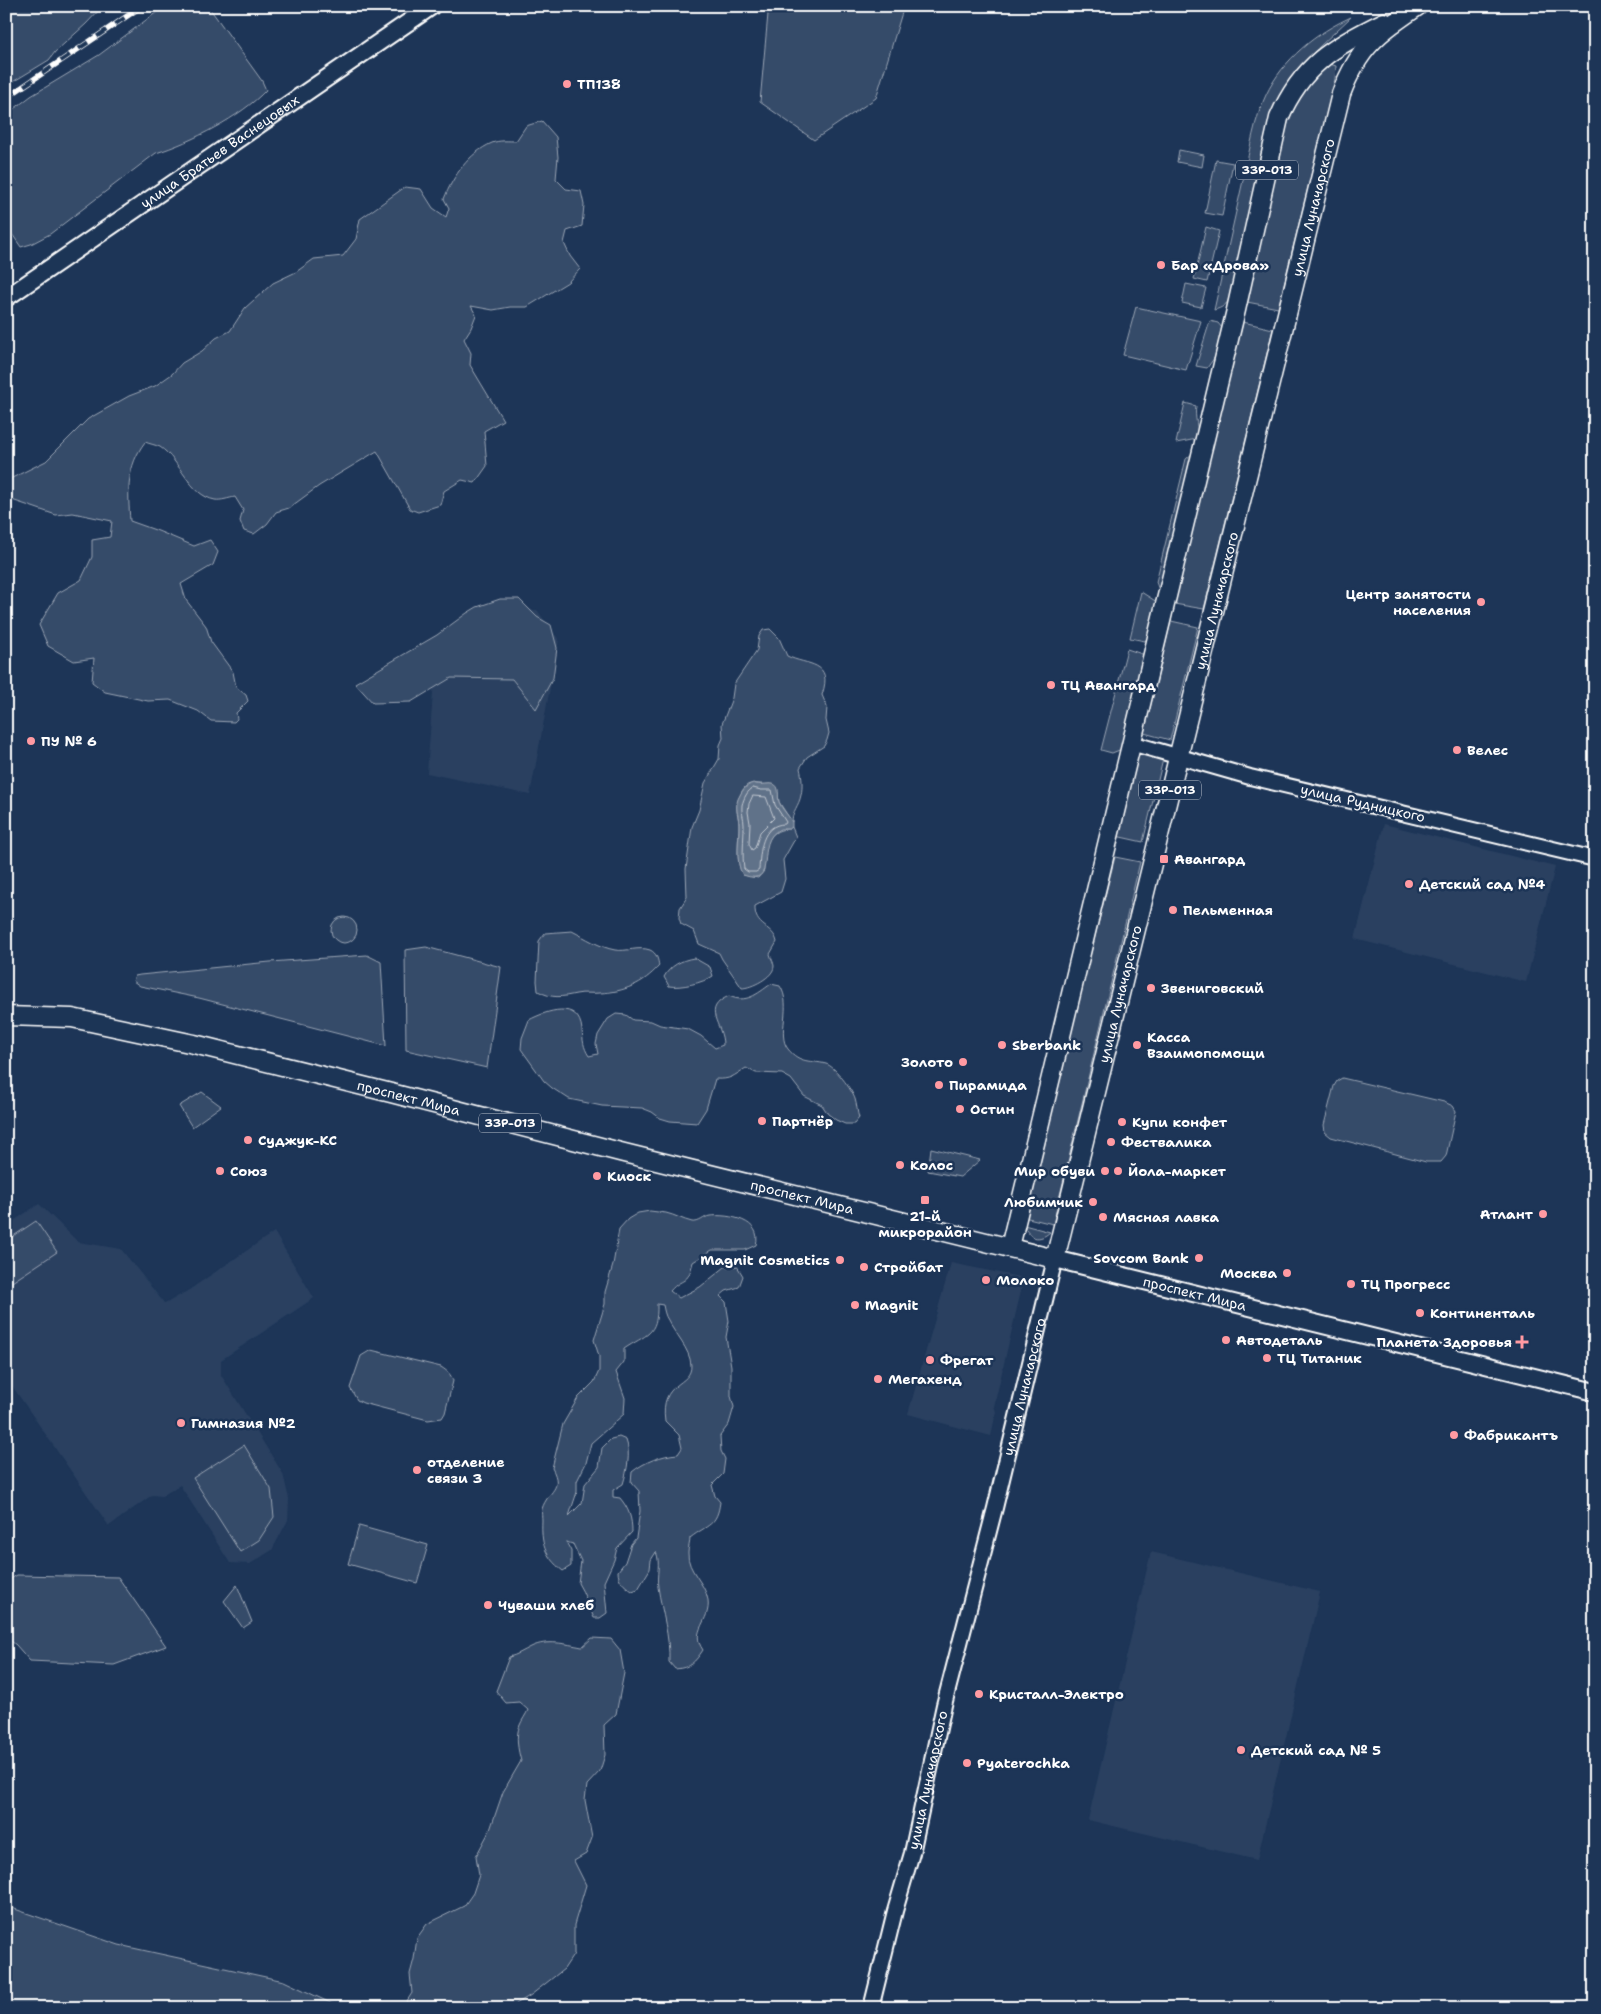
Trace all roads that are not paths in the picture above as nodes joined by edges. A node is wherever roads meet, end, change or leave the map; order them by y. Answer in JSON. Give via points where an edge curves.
{"nodes":[{"id":1,"x":432,"y":6,"type":"edge"},
{"id":2,"x":1417,"y":7,"type":"edge"},
{"id":3,"x":6,"y":298,"type":"edge"},
{"id":4,"x":1131,"y":744,"type":"junction"},
{"id":5,"x":1179,"y":756,"type":"junction"},
{"id":6,"x":1595,"y":859,"type":"edge"},
{"id":7,"x":6,"y":1016,"type":"edge"},
{"id":8,"x":1010,"y":1247,"type":"junction"},
{"id":9,"x":1055,"y":1259,"type":"junction"},
{"id":10,"x":1595,"y":1392,"type":"edge"},
{"id":11,"x":870,"y":2008,"type":"edge"}],
"edges":[{"from":1,"to":3,"type":"main road","name":"улица Братьев Васнецовых"},
{"from":2,"to":4,"type":"main road","name":"улица Луначарского","number":"33Р-013","via":[[1366,31],[1323,57],[1298,82],[1279,118]]},
{"from":2,"to":5,"type":"main road","name":"улица Луначарского","number":"33Р-013","via":[[1364,48],[1341,94]]},
{"from":4,"to":5,"type":"street","name":"улица Рудницкого"},
{"from":4,"to":8,"type":"main road","name":"улица Луначарского","number":"33Р-013"},
{"from":5,"to":6,"type":"street","name":"улица Рудницкого"},
{"from":5,"to":9,"type":"main road","name":"улица Луначарского","number":"33Р-013"},
{"from":7,"to":8,"type":"main road","name":"проспект Мира","number":"33Р-013","via":[[72,1018],[194,1044]]},
{"from":8,"to":9,"type":"main road","name":"проспект Мира","number":"33Р-013"},
{"from":9,"to":10,"type":"main road","name":"проспект Мира"},
{"from":9,"to":11,"type":"street","name":"улица Луначарского","via":[[946,1695],[912,1853]]}]}
